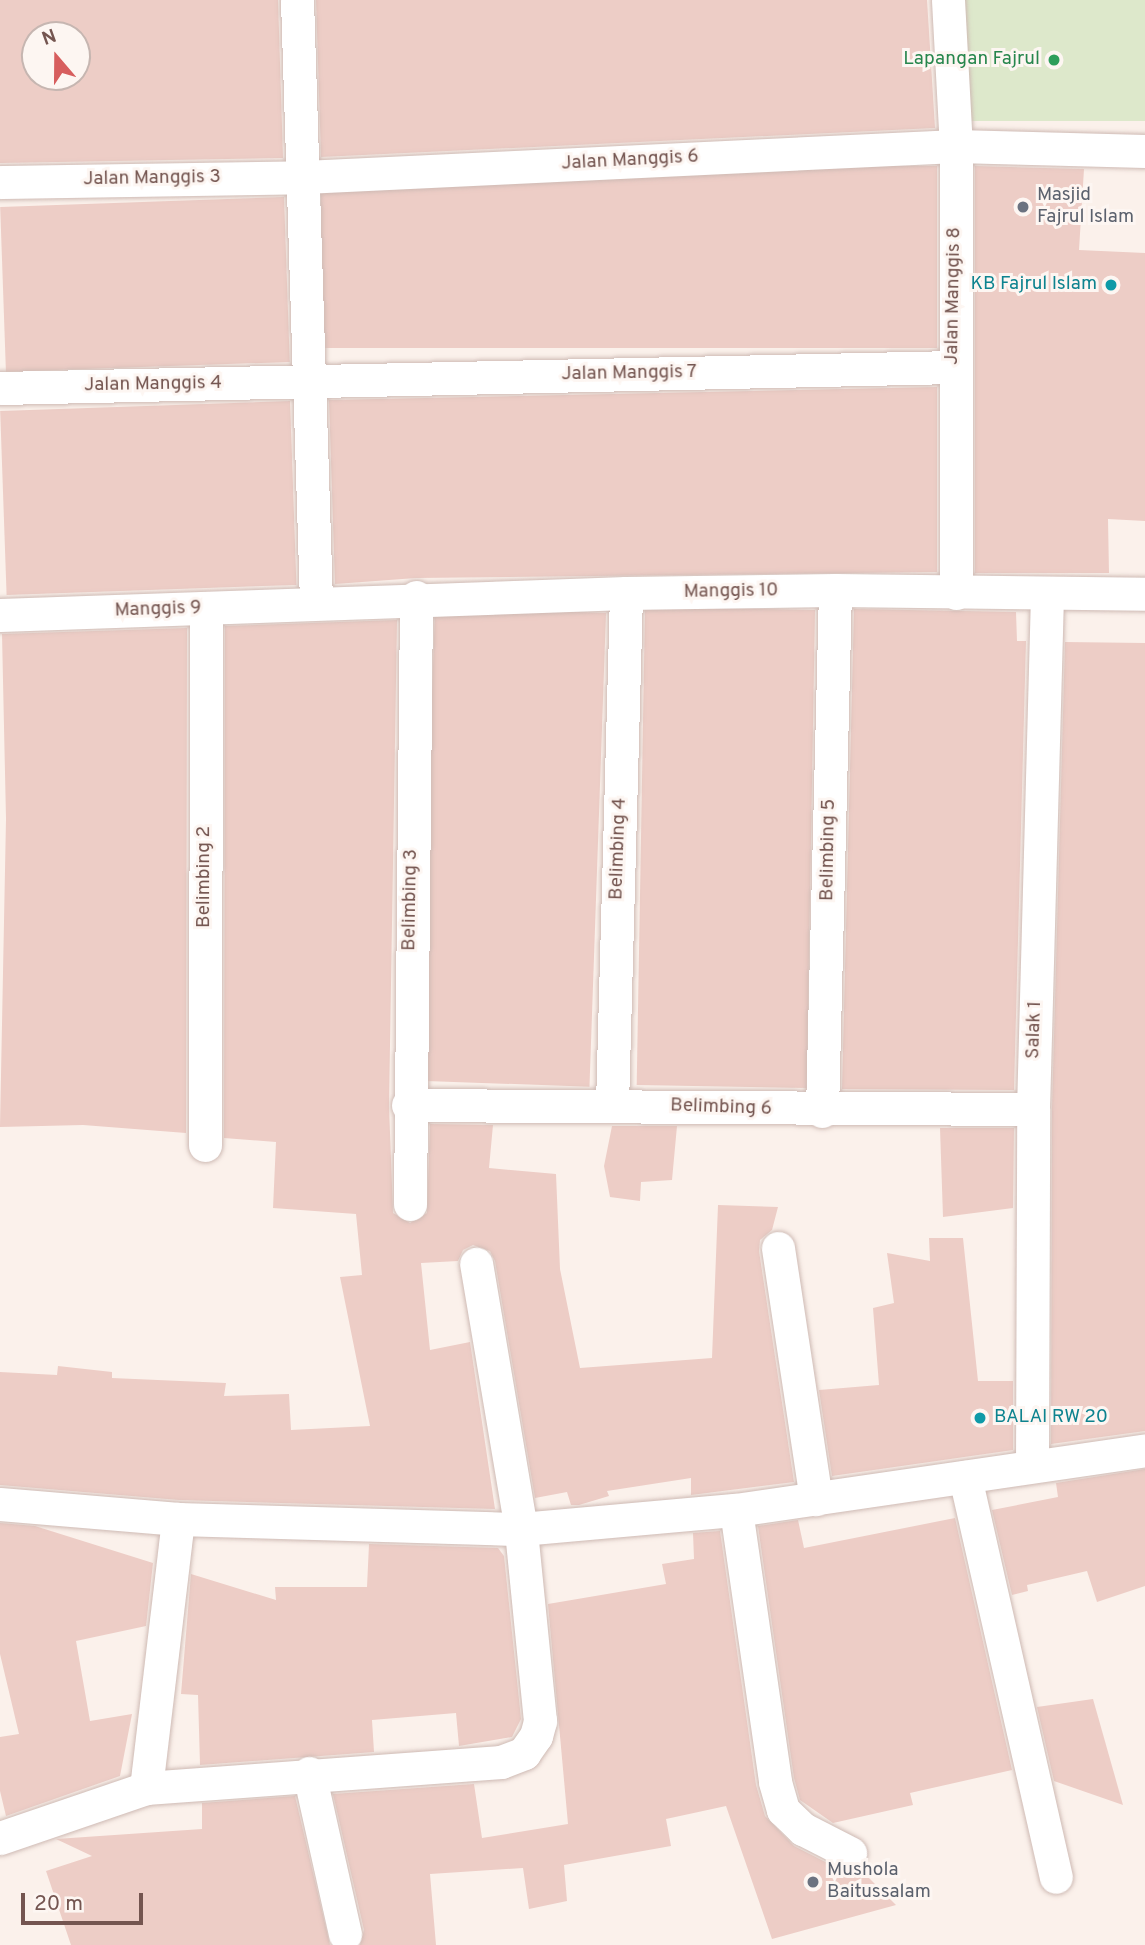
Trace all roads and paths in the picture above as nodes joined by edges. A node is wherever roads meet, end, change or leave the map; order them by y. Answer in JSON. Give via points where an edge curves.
{"nodes":[{"id":1,"x":297,"y":0,"type":"edge"},
{"id":2,"x":948,"y":0,"type":"edge"},
{"id":3,"x":956,"y":146,"type":"junction"},
{"id":4,"x":1145,"y":151,"type":"edge"},
{"id":5,"x":304,"y":177,"type":"junction"},
{"id":6,"x":0,"y":182,"type":"edge"},
{"id":7,"x":953,"y":367,"type":"junction"},
{"id":8,"x":306,"y":381,"type":"junction"},
{"id":9,"x":0,"y":388,"type":"edge"},
{"id":10,"x":835,"y":590,"type":"junction"},
{"id":11,"x":626,"y":593,"type":"junction"},
{"id":12,"x":956,"y":593,"type":"junction"},
{"id":13,"x":1145,"y":594,"type":"edge"},
{"id":14,"x":1047,"y":595,"type":"junction"},
{"id":15,"x":416,"y":597,"type":"junction"},
{"id":16,"x":316,"y":602,"type":"junction"},
{"id":17,"x":206,"y":608,"type":"junction"},
{"id":18,"x":0,"y":615,"type":"edge"},
{"id":19,"x":408,"y":1105,"type":"junction"},
{"id":20,"x":612,"y":1105,"type":"junction"},
{"id":21,"x":1033,"y":1109,"type":"junction"},
{"id":22,"x":822,"y":1111,"type":"junction"},
{"id":23,"x":205,"y":1145,"type":"dead end"},
{"id":24,"x":410,"y":1203,"type":"dead end"},
{"id":25,"x":778,"y":1248,"type":"dead end"},
{"id":26,"x":476,"y":1264,"type":"dead end"},
{"id":27,"x":1145,"y":1450,"type":"edge"},
{"id":28,"x":1032,"y":1466,"type":"junction"},
{"id":29,"x":965,"y":1477,"type":"junction"},
{"id":30,"x":816,"y":1499,"type":"junction"},
{"id":31,"x":0,"y":1504,"type":"edge"},
{"id":32,"x":737,"y":1510,"type":"junction"},
{"id":33,"x":178,"y":1519,"type":"junction"},
{"id":34,"x":521,"y":1530,"type":"junction"},
{"id":35,"x":309,"y":1773,"type":"junction"},
{"id":36,"x":146,"y":1788,"type":"junction"},
{"id":37,"x":0,"y":1838,"type":"edge"},
{"id":38,"x":850,"y":1853,"type":"dead end"},
{"id":39,"x":1056,"y":1877,"type":"dead end"},
{"id":40,"x":345,"y":1934,"type":"dead end"}],
"edges":[{"from":1,"to":5,"type":"street"},
{"from":2,"to":3,"type":"street","name":"Jalan Manggis 8"},
{"from":3,"to":4,"type":"street","name":"Jalan Manggis 6"},
{"from":3,"to":5,"type":"street","name":"Jalan Manggis 6"},
{"from":3,"to":7,"type":"street","name":"Jalan Manggis 8"},
{"from":5,"to":6,"type":"street","name":"Jalan Manggis 3"},
{"from":5,"to":8,"type":"street"},
{"from":7,"to":8,"type":"street","name":"Jalan Manggis 7"},
{"from":7,"to":12,"type":"street","name":"Jalan Manggis 8"},
{"from":8,"to":9,"type":"street","name":"Jalan Manggis 4"},
{"from":8,"to":16,"type":"street"},
{"from":10,"to":11,"type":"street","name":"Manggis 10"},
{"from":10,"to":12,"type":"street","name":"Manggis 10"},
{"from":10,"to":22,"type":"street","name":"Belimbing 5"},
{"from":11,"to":15,"type":"street","name":"Manggis 10"},
{"from":11,"to":20,"type":"street","name":"Belimbing 4"},
{"from":12,"to":14,"type":"street","name":"Manggis 10"},
{"from":13,"to":14,"type":"street","name":"Manggis 10"},
{"from":14,"to":21,"type":"street","name":"Salak 1"},
{"from":15,"to":16,"type":"street","name":"Manggis 10"},
{"from":15,"to":19,"type":"street","name":"Belimbing 3"},
{"from":16,"to":17,"type":"street","name":"Manggis 9"},
{"from":17,"to":18,"type":"street","name":"Manggis 9"},
{"from":17,"to":23,"type":"street","name":"Belimbing 2"},
{"from":19,"to":20,"type":"street","name":"Belimbing 6"},
{"from":19,"to":24,"type":"street","name":"Belimbing 3"},
{"from":20,"to":22,"type":"street","name":"Belimbing 6"},
{"from":21,"to":22,"type":"street","name":"Belimbing 6"},
{"from":21,"to":28,"type":"street","name":"Salak 1"},
{"from":25,"to":30,"type":"street"},
{"from":26,"to":34,"type":"street"},
{"from":27,"to":28,"type":"street"},
{"from":28,"to":29,"type":"street"},
{"from":29,"to":30,"type":"street"},
{"from":29,"to":39,"type":"street"},
{"from":30,"to":32,"type":"street"},
{"from":31,"to":33,"type":"street"},
{"from":32,"to":34,"type":"street"},
{"from":32,"to":38,"type":"street","via":[[775,1782],[783,1811],[803,1829]]},
{"from":33,"to":34,"type":"street"},
{"from":33,"to":36,"type":"street"},
{"from":34,"to":35,"type":"street","via":[[540,1721],[536,1737],[524,1753],[501,1762]]},
{"from":35,"to":36,"type":"street"},
{"from":35,"to":40,"type":"street"},
{"from":36,"to":37,"type":"street"}]}
